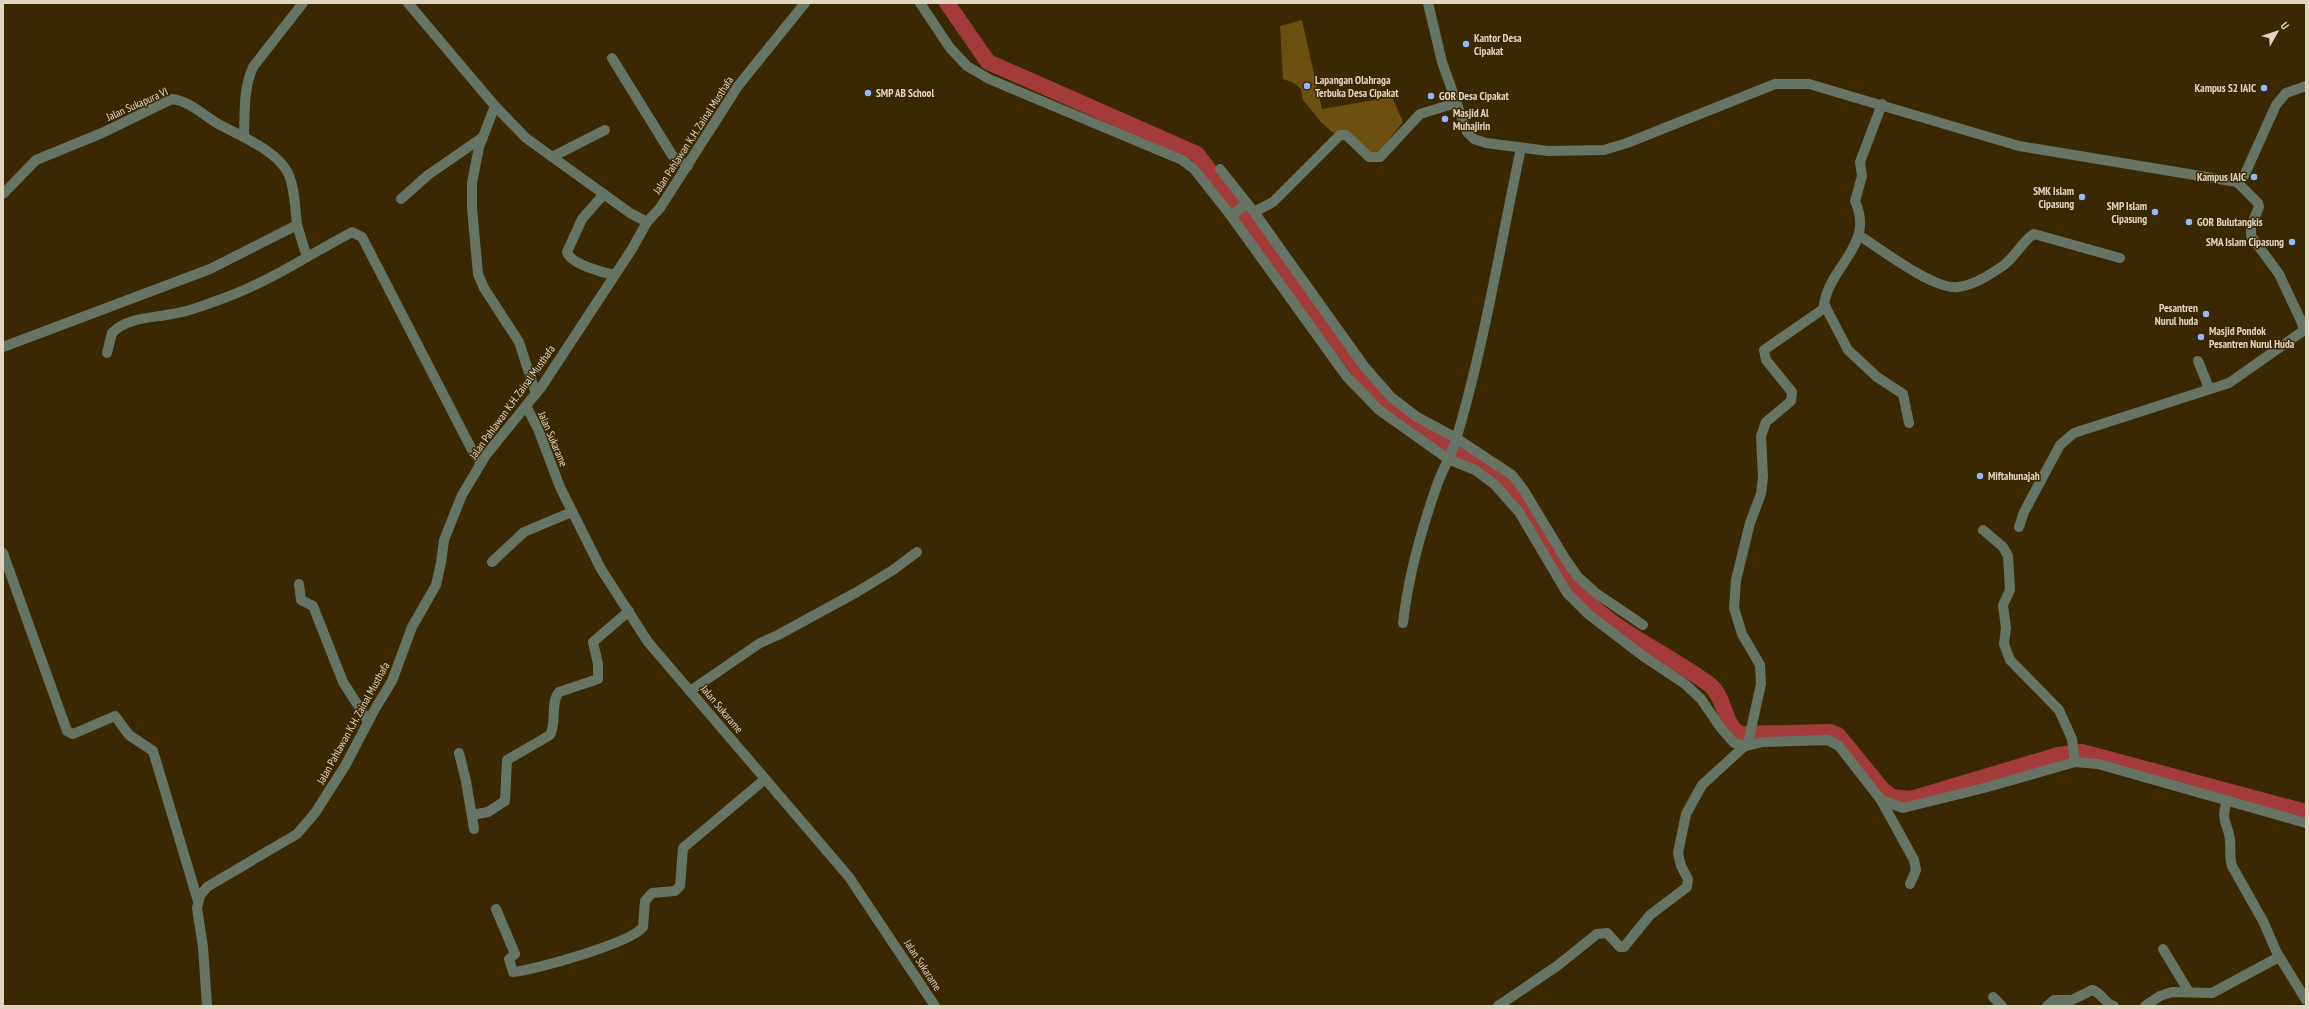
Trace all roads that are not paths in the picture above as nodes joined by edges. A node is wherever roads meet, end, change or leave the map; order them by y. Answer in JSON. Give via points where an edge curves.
{"nodes":[{"id":1,"x":302,"y":3,"type":"edge"},
{"id":2,"x":408,"y":3,"type":"edge"},
{"id":3,"x":805,"y":3,"type":"edge"},
{"id":4,"x":920,"y":3,"type":"edge"},
{"id":5,"x":1428,"y":3,"type":"edge"},
{"id":6,"x":612,"y":58,"type":"dead end"},
{"id":7,"x":2306,"y":86,"type":"edge"},
{"id":8,"x":1456,"y":103,"type":"junction"},
{"id":9,"x":1882,"y":104,"type":"junction"},
{"id":10,"x":495,"y":106,"type":"junction"},
{"id":11,"x":605,"y":130,"type":"dead end"},
{"id":12,"x":244,"y":137,"type":"junction"},
{"id":13,"x":483,"y":137,"type":"junction"},
{"id":14,"x":1521,"y":148,"type":"junction"},
{"id":15,"x":552,"y":157,"type":"junction"},
{"id":16,"x":688,"y":166,"type":"junction"},
{"id":17,"x":1220,"y":169,"type":"dead end"},
{"id":18,"x":2241,"y":179,"type":"junction"},
{"id":19,"x":3,"y":194,"type":"edge"},
{"id":20,"x":604,"y":194,"type":"junction"},
{"id":21,"x":401,"y":199,"type":"dead end"},
{"id":22,"x":1246,"y":204,"type":"junction"},
{"id":23,"x":1254,"y":212,"type":"junction"},
{"id":24,"x":1233,"y":214,"type":"junction"},
{"id":25,"x":647,"y":222,"type":"junction"},
{"id":26,"x":297,"y":225,"type":"junction"},
{"id":27,"x":1860,"y":236,"type":"junction"},
{"id":28,"x":307,"y":257,"type":"junction"},
{"id":29,"x":2120,"y":258,"type":"dead end"},
{"id":30,"x":615,"y":275,"type":"junction"},
{"id":31,"x":1826,"y":307,"type":"junction"},
{"id":32,"x":3,"y":347,"type":"edge"},
{"id":33,"x":107,"y":354,"type":"dead end"},
{"id":34,"x":2198,"y":361,"type":"dead end"},
{"id":35,"x":2209,"y":388,"type":"junction"},
{"id":36,"x":536,"y":394,"type":"junction"},
{"id":37,"x":526,"y":406,"type":"junction"},
{"id":38,"x":1909,"y":423,"type":"dead end"},
{"id":39,"x":1455,"y":440,"type":"junction"},
{"id":40,"x":1450,"y":456,"type":"junction"},
{"id":41,"x":481,"y":463,"type":"junction"},
{"id":42,"x":572,"y":512,"type":"junction"},
{"id":43,"x":2019,"y":526,"type":"dead end"},
{"id":44,"x":1983,"y":530,"type":"dead end"},
{"id":45,"x":917,"y":552,"type":"dead end"},
{"id":46,"x":3,"y":553,"type":"edge"},
{"id":47,"x":492,"y":562,"type":"dead end"},
{"id":48,"x":299,"y":584,"type":"dead end"},
{"id":49,"x":629,"y":611,"type":"junction"},
{"id":50,"x":1403,"y":623,"type":"dead end"},
{"id":51,"x":1643,"y":625,"type":"dead end"},
{"id":52,"x":690,"y":691,"type":"junction"},
{"id":53,"x":368,"y":721,"type":"junction"},
{"id":54,"x":1747,"y":743,"type":"junction"},
{"id":55,"x":459,"y":753,"type":"dead end"},
{"id":56,"x":2075,"y":760,"type":"junction"},
{"id":57,"x":765,"y":779,"type":"junction"},
{"id":58,"x":1881,"y":800,"type":"junction"},
{"id":59,"x":2226,"y":800,"type":"junction"},
{"id":60,"x":472,"y":815,"type":"junction"},
{"id":61,"x":2306,"y":823,"type":"edge"},
{"id":62,"x":474,"y":829,"type":"dead end"},
{"id":63,"x":1910,"y":884,"type":"dead end"},
{"id":64,"x":198,"y":901,"type":"junction"},
{"id":65,"x":496,"y":909,"type":"dead end"},
{"id":66,"x":2163,"y":949,"type":"dead end"},
{"id":67,"x":2279,"y":957,"type":"junction"},
{"id":68,"x":2190,"y":992,"type":"junction"},
{"id":69,"x":1993,"y":997,"type":"dead end"},
{"id":70,"x":2306,"y":1000,"type":"edge"},
{"id":71,"x":207,"y":1006,"type":"edge"},
{"id":72,"x":936,"y":1006,"type":"edge"},
{"id":73,"x":1498,"y":1006,"type":"edge"},
{"id":74,"x":2002,"y":1006,"type":"edge"},
{"id":75,"x":2047,"y":1006,"type":"edge"},
{"id":76,"x":2114,"y":1006,"type":"edge"},
{"id":77,"x":2145,"y":1006,"type":"edge"}],
"edges":[{"from":1,"to":12,"type":"street","via":[[248,77]]},
{"from":2,"to":10,"type":"street"},
{"from":3,"to":16,"type":"street","name":"Jalan Pahlawan K.H. Zainal Musthafa","via":[[738,86]]},
{"from":4,"to":24,"type":"street","via":[[950,48],[967,66],[989,79],[1182,160],[1194,169]]},
{"from":5,"to":8,"type":"street","via":[[1442,62]]},
{"from":6,"to":16,"type":"street","via":[[672,155]]},
{"from":7,"to":18,"type":"street","via":[[2286,93],[2276,105]]},
{"from":8,"to":14,"type":"street","via":[[1465,128],[1474,138],[1486,143]]},
{"from":8,"to":23,"type":"street","via":[[1420,114],[1380,157],[1369,157],[1346,135],[1340,135],[1274,202]]},
{"from":9,"to":14,"type":"street","via":[[1809,84],[1775,84],[1604,150],[1568,152]]},
{"from":9,"to":18,"type":"street","via":[[2019,146]]},
{"from":9,"to":27,"type":"street","via":[[1860,162],[1862,176],[1855,200],[1860,209]]},
{"from":10,"to":13,"type":"street"},
{"from":10,"to":15,"type":"street","via":[[526,138]]},
{"from":11,"to":15,"type":"street"},
{"from":12,"to":19,"type":"street","name":"Jalan Sukapura VI","via":[[182,100],[172,99],[102,133],[36,160]]},
{"from":12,"to":26,"type":"street","name":"Jalan Sukapura VI","via":[[279,162],[288,173]]},
{"from":13,"to":21,"type":"street","via":[[428,174]]},
{"from":13,"to":36,"type":"street","via":[[475,161],[472,183],[478,274],[484,288],[519,342]]},
{"from":14,"to":39,"type":"street","via":[[1482,333]]},
{"from":15,"to":20,"type":"street"},
{"from":16,"to":25,"type":"street","name":"Jalan Pahlawan K.H. Zainal Musthafa","via":[[660,208]]},
{"from":17,"to":22,"type":"street"},
{"from":18,"to":35,"type":"street","via":[[2259,207],[2250,231],[2251,236],[2279,274],[2303,331],[2236,380]]},
{"from":20,"to":25,"type":"street"},
{"from":20,"to":30,"type":"street","via":[[579,225],[567,252],[571,259],[598,272]]},
{"from":22,"to":23,"type":"street"},
{"from":22,"to":24,"type":"street"},
{"from":23,"to":39,"type":"street","via":[[1364,366],[1391,397],[1417,418]]},
{"from":24,"to":40,"type":"street","via":[[1347,377],[1379,410]]},
{"from":25,"to":30,"type":"street","name":"Jalan Pahlawan K.H. Zainal Musthafa"},
{"from":26,"to":28,"type":"street","name":"Jalan Sukapura VI"},
{"from":26,"to":32,"type":"street","via":[[210,269]]},
{"from":27,"to":29,"type":"street","via":[[1924,277],[1957,288],[1972,284],[2011,260],[2034,234]]},
{"from":27,"to":31,"type":"street","via":[[1827,293]]},
{"from":28,"to":33,"type":"street","via":[[256,286],[217,301],[172,314],[136,320],[123,326],[112,333]]},
{"from":28,"to":41,"type":"street","via":[[352,232],[362,237]]},
{"from":30,"to":36,"type":"street","name":"Jalan Pahlawan K.H. Zainal Musthafa"},
{"from":31,"to":38,"type":"street","via":[[1848,350],[1877,377],[1903,394]]},
{"from":31,"to":54,"type":"street","via":[[1764,350],[1766,360],[1792,392],[1792,397],[1791,401],[1766,422],[1761,436],[1761,494],[1750,524],[1736,580],[1734,608],[1742,634],[1760,665],[1761,684]]},
{"from":34,"to":35,"type":"street"},
{"from":35,"to":43,"type":"street","via":[[2074,433],[2060,445]]},
{"from":36,"to":37,"type":"street","name":"Jalan Pahlawan K.H. Zainal Musthafa"},
{"from":37,"to":41,"type":"street","name":"Jalan Pahlawan K.H. Zainal Musthafa"},
{"from":37,"to":42,"type":"street","name":"Jalan Sukarame"},
{"from":39,"to":40,"type":"street"},
{"from":39,"to":51,"type":"street","via":[[1512,475],[1578,577],[1597,594]]},
{"from":40,"to":50,"type":"street","via":[[1436,486],[1416,553]]},
{"from":40,"to":54,"type":"street","via":[[1475,470],[1505,494],[1519,512],[1568,593],[1588,614],[1685,684],[1701,699],[1734,743]]},
{"from":41,"to":53,"type":"street","name":"Jalan Pahlawan K.H. Zainal Musthafa","via":[[462,495],[448,527],[436,585],[412,627],[392,681]]},
{"from":42,"to":47,"type":"street","via":[[524,532]]},
{"from":42,"to":49,"type":"street","name":"Jalan Sukarame","via":[[601,569]]},
{"from":44,"to":56,"type":"street","via":[[2008,556],[2010,590],[2003,605],[2006,628],[2004,644],[2010,660],[2059,710],[2073,747]]},
{"from":45,"to":52,"type":"street","via":[[894,570],[857,592],[778,635],[760,642]]},
{"from":46,"to":64,"type":"street","via":[[66,731],[73,734],[115,716],[129,736],[153,751]]},
{"from":48,"to":53,"type":"street","via":[[301,600],[313,606],[343,682]]},
{"from":49,"to":52,"type":"street","name":"Jalan Sukarame","via":[[648,642]]},
{"from":49,"to":60,"type":"street","via":[[593,642],[598,664],[598,679],[559,692],[550,735],[507,760],[504,801],[488,812]]},
{"from":52,"to":57,"type":"street","name":"Jalan Sukarame"},
{"from":53,"to":64,"type":"street","name":"Jalan Pahlawan K.H. Zainal Musthafa","via":[[345,766],[309,823],[297,834],[207,888]]},
{"from":54,"to":58,"type":"street","via":[[1828,740],[1839,746]]},
{"from":54,"to":73,"type":"street","via":[[1702,785],[1686,814],[1678,853],[1688,879],[1687,887],[1650,915],[1624,947],[1620,947],[1607,933],[1597,934],[1557,966]]},
{"from":55,"to":60,"type":"street"},
{"from":56,"to":58,"type":"street","via":[[1913,807],[1894,806]]},
{"from":56,"to":59,"type":"street","via":[[2098,764]]},
{"from":57,"to":65,"type":"street","via":[[683,848],[680,886],[675,891],[652,893],[645,901],[643,927],[629,936],[588,952],[513,972],[509,960],[515,954]]},
{"from":57,"to":72,"type":"street","name":"Jalan Sukarame","via":[[849,877]]},
{"from":58,"to":63,"type":"street","via":[[1914,860],[1916,870]]},
{"from":59,"to":61,"type":"street"},
{"from":59,"to":67,"type":"street","via":[[2222,814],[2230,840],[2229,856],[2232,866],[2263,921]]},
{"from":60,"to":62,"type":"street"},
{"from":64,"to":71,"type":"street"},
{"from":66,"to":68,"type":"street"},
{"from":67,"to":68,"type":"street","via":[[2219,991],[2207,994]]},
{"from":67,"to":70,"type":"street"},
{"from":68,"to":77,"type":"street","via":[[2165,994]]},
{"from":69,"to":74,"type":"street"},
{"from":75,"to":76,"type":"street","via":[[2054,1000],[2072,1000],[2092,990],[2106,1003]]}]}
